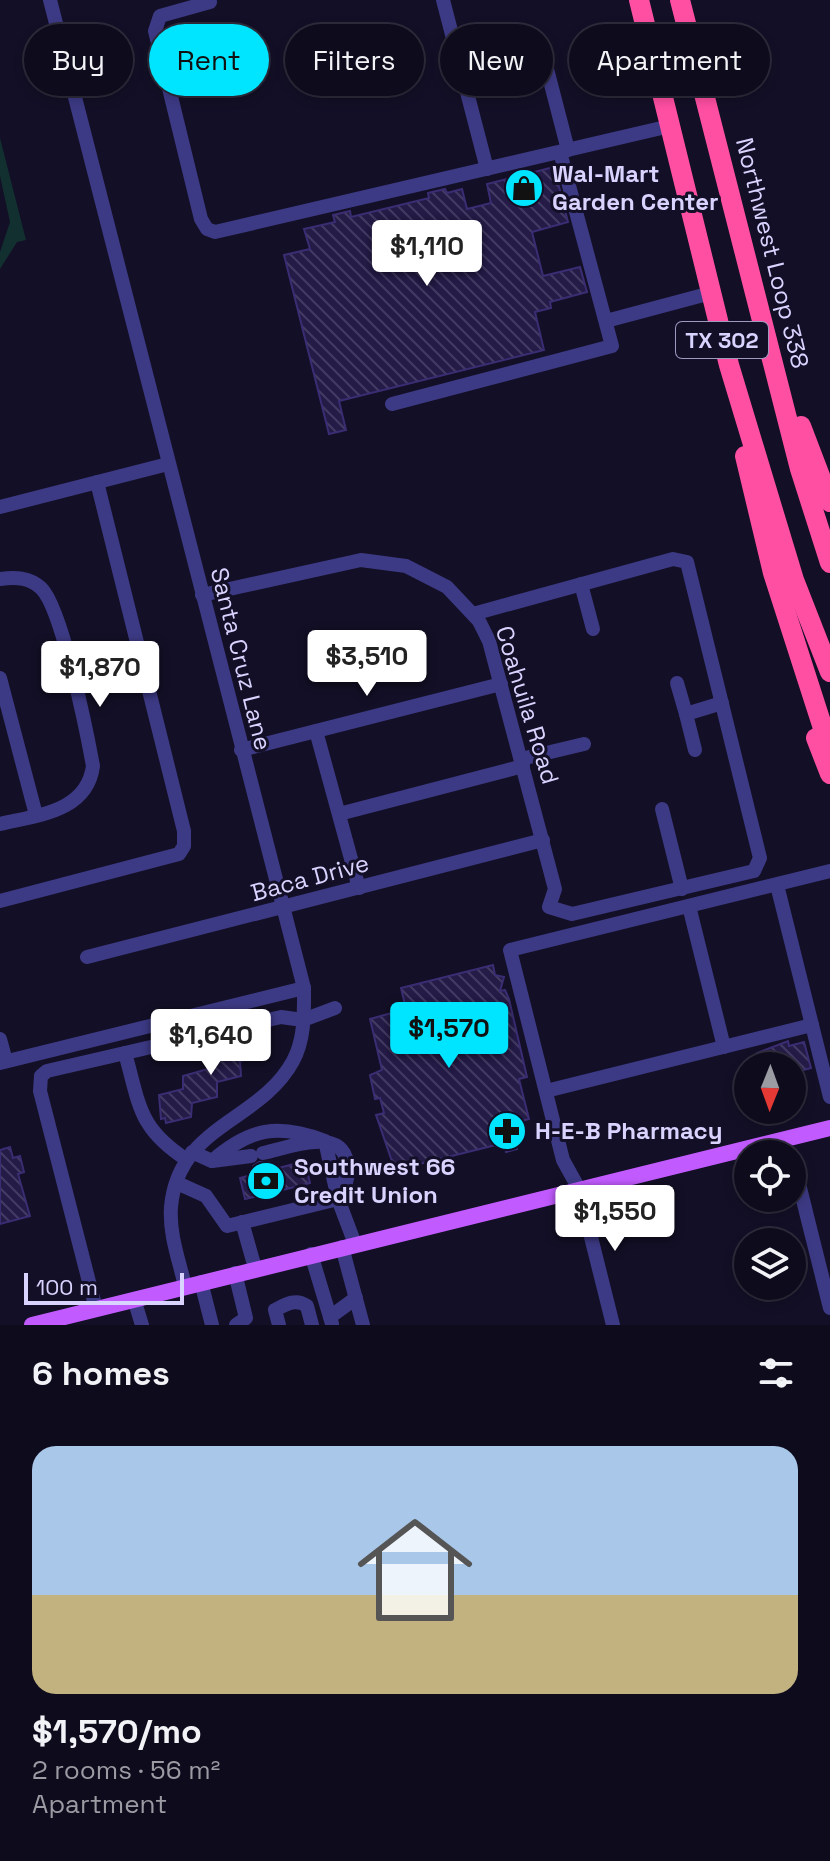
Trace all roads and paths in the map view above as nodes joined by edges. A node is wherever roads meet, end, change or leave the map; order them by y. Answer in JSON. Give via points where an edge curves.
{"nodes":[{"id":1,"x":50,"y":0,"type":"edge"},
{"id":2,"x":443,"y":0,"type":"edge"},
{"id":3,"x":639,"y":0,"type":"edge"},
{"id":4,"x":680,"y":0,"type":"edge"},
{"id":5,"x":210,"y":2,"type":"edge"},
{"id":6,"x":449,"y":24,"type":"edge"},
{"id":7,"x":468,"y":96,"type":"edge"},
{"id":8,"x":553,"y":96,"type":"edge"},
{"id":9,"x":670,"y":126,"type":"junction"},
{"id":10,"x":564,"y":151,"type":"junction"},
{"id":11,"x":487,"y":169,"type":"junction"},
{"id":12,"x":734,"y":212,"type":"junction"},
{"id":13,"x":711,"y":293,"type":"junction"},
{"id":14,"x":606,"y":321,"type":"junction"},
{"id":15,"x":729,"y":365,"type":"junction"},
{"id":16,"x":392,"y":404,"type":"dead end"},
{"id":17,"x":168,"y":464,"type":"junction"},
{"id":18,"x":97,"y":482,"type":"junction"},
{"id":19,"x":830,"y":502,"type":"edge"},
{"id":20,"x":0,"y":507,"type":"edge"},
{"id":21,"x":830,"y":563,"type":"edge"},
{"id":22,"x":0,"y":579,"type":"edge"},
{"id":23,"x":581,"y":584,"type":"junction"},
{"id":24,"x":202,"y":595,"type":"junction"},
{"id":25,"x":473,"y":614,"type":"junction"},
{"id":26,"x":787,"y":618,"type":"junction"},
{"id":27,"x":593,"y":629,"type":"dead end"},
{"id":28,"x":830,"y":672,"type":"edge"},
{"id":29,"x":0,"y":678,"type":"edge"},
{"id":30,"x":677,"y":683,"type":"dead end"},
{"id":31,"x":501,"y":684,"type":"junction"},
{"id":32,"x":722,"y":703,"type":"junction"},
{"id":33,"x":686,"y":714,"type":"junction"},
{"id":34,"x":316,"y":731,"type":"junction"},
{"id":35,"x":584,"y":744,"type":"dead end"},
{"id":36,"x":241,"y":750,"type":"junction"},
{"id":37,"x":695,"y":750,"type":"dead end"},
{"id":38,"x":830,"y":750,"type":"edge"},
{"id":39,"x":522,"y":762,"type":"junction"},
{"id":40,"x":830,"y":774,"type":"edge"},
{"id":41,"x":662,"y":809,"type":"dead end"},
{"id":42,"x":339,"y":814,"type":"junction"},
{"id":43,"x":36,"y":815,"type":"junction"},
{"id":44,"x":0,"y":824,"type":"edge"},
{"id":45,"x":543,"y":840,"type":"junction"},
{"id":46,"x":830,"y":871,"type":"edge"},
{"id":47,"x":777,"y":885,"type":"junction"},
{"id":48,"x":359,"y":888,"type":"junction"},
{"id":49,"x":682,"y":889,"type":"junction"},
{"id":50,"x":0,"y":901,"type":"edge"},
{"id":51,"x":689,"y":906,"type":"junction"},
{"id":52,"x":283,"y":908,"type":"junction"},
{"id":53,"x":87,"y":957,"type":"dead end"},
{"id":54,"x":304,"y":988,"type":"junction"},
{"id":55,"x":335,"y":1008,"type":"dead end"},
{"id":56,"x":303,"y":1020,"type":"junction"},
{"id":57,"x":812,"y":1025,"type":"junction"},
{"id":58,"x":0,"y":1039,"type":"edge"},
{"id":59,"x":724,"y":1047,"type":"junction"},
{"id":60,"x":125,"y":1053,"type":"junction"},
{"id":61,"x":3,"y":1062,"type":"edge"},
{"id":62,"x":546,"y":1091,"type":"junction"},
{"id":63,"x":830,"y":1097,"type":"edge"},
{"id":64,"x":830,"y":1128,"type":"edge"},
{"id":65,"x":325,"y":1141,"type":"junction"},
{"id":66,"x":806,"y":1141,"type":"edge"},
{"id":67,"x":189,"y":1156,"type":"junction"},
{"id":68,"x":734,"y":1160,"type":"edge"},
{"id":69,"x":212,"y":1161,"type":"junction"},
{"id":70,"x":177,"y":1183,"type":"junction"},
{"id":71,"x":579,"y":1189,"type":"junction"},
{"id":72,"x":338,"y":1199,"type":"junction"},
{"id":73,"x":806,"y":1212,"type":"edge"},
{"id":74,"x":242,"y":1222,"type":"junction"},
{"id":75,"x":349,"y":1245,"type":"junction"},
{"id":76,"x":311,"y":1254,"type":"junction"},
{"id":77,"x":255,"y":1268,"type":"junction"},
{"id":78,"x":235,"y":1273,"type":"junction"},
{"id":79,"x":193,"y":1284,"type":"junction"},
{"id":80,"x":356,"y":1298,"type":"junction"},
{"id":81,"x":134,"y":1299,"type":"junction"},
{"id":82,"x":830,"y":1308,"type":"edge"},
{"id":83,"x":96,"y":1309,"type":"junction"},
{"id":84,"x":331,"y":1321,"type":"edge"},
{"id":85,"x":32,"y":1325,"type":"edge"},
{"id":86,"x":142,"y":1325,"type":"edge"},
{"id":87,"x":212,"y":1325,"type":"edge"},
{"id":88,"x":236,"y":1325,"type":"edge"},
{"id":89,"x":279,"y":1325,"type":"edge"},
{"id":90,"x":312,"y":1325,"type":"edge"},
{"id":91,"x":363,"y":1325,"type":"edge"},
{"id":92,"x":613,"y":1325,"type":"edge"}],
"edges":[{"from":1,"to":17,"type":"street","name":"Santa Cruz Lane"},
{"from":2,"to":6,"type":"street"},
{"from":3,"to":9,"type":"highway","number":"TX 302"},
{"from":4,"to":12,"type":"highway","name":"Northwest Loop 338","number":"TX 302"},
{"from":5,"to":11,"type":"street","via":[[160,16],[155,26],[207,229],[221,231]]},
{"from":7,"to":11,"type":"street"},
{"from":8,"to":10,"type":"street"},
{"from":9,"to":10,"type":"street"},
{"from":9,"to":13,"type":"highway","number":"TX 302"},
{"from":10,"to":11,"type":"street"},
{"from":10,"to":14,"type":"street"},
{"from":12,"to":19,"type":"highway"},
{"from":12,"to":21,"type":"highway","name":"Northwest Loop 338","number":"TX 302","via":[[800,469]]},
{"from":13,"to":14,"type":"street"},
{"from":13,"to":15,"type":"highway","number":"TX 302"},
{"from":14,"to":16,"type":"street","via":[[612,346]]},
{"from":15,"to":26,"type":"highway","via":[[750,488]]},
{"from":15,"to":28,"type":"highway","number":"TX 302","via":[[794,580]]},
{"from":17,"to":18,"type":"street"},
{"from":17,"to":24,"type":"street","name":"Santa Cruz Lane"},
{"from":18,"to":20,"type":"street"},
{"from":18,"to":50,"type":"street","via":[[184,846],[179,854]]},
{"from":22,"to":43,"type":"street","via":[[24,578],[46,595],[93,766],[89,785],[75,801]]},
{"from":23,"to":25,"type":"street"},
{"from":23,"to":27,"type":"street"},
{"from":23,"to":32,"type":"street","via":[[673,559],[687,562]]},
{"from":24,"to":25,"type":"street","name":"Coahuila Road","via":[[338,564],[384,561],[428,575]]},
{"from":24,"to":36,"type":"street","name":"Santa Cruz Lane"},
{"from":25,"to":31,"type":"street","name":"Coahuila Road","via":[[489,641]]},
{"from":26,"to":38,"type":"highway"},
{"from":26,"to":40,"type":"highway","via":[[790,654]]},
{"from":29,"to":43,"type":"street"},
{"from":30,"to":33,"type":"street"},
{"from":31,"to":34,"type":"street"},
{"from":31,"to":39,"type":"street","name":"Coahuila Road"},
{"from":32,"to":33,"type":"street"},
{"from":32,"to":49,"type":"street","via":[[759,865],[746,874]]},
{"from":33,"to":37,"type":"street"},
{"from":34,"to":36,"type":"street"},
{"from":34,"to":42,"type":"street"},
{"from":35,"to":39,"type":"street"},
{"from":36,"to":52,"type":"street","name":"Santa Cruz Lane"},
{"from":39,"to":42,"type":"street"},
{"from":39,"to":45,"type":"street","name":"Coahuila Road"},
{"from":41,"to":49,"type":"street"},
{"from":42,"to":48,"type":"street"},
{"from":43,"to":44,"type":"street"},
{"from":45,"to":48,"type":"street","name":"Baca Drive"},
{"from":45,"to":49,"type":"street","name":"Coahuila Road","via":[[555,889],[549,907],[572,914]]},
{"from":46,"to":47,"type":"street"},
{"from":47,"to":51,"type":"street"},
{"from":47,"to":57,"type":"street"},
{"from":48,"to":52,"type":"street","name":"Baca Drive"},
{"from":51,"to":59,"type":"street"},
{"from":51,"to":62,"type":"street","via":[[510,950]]},
{"from":52,"to":53,"type":"street","name":"Baca Drive"},
{"from":52,"to":54,"type":"street","name":"Santa Cruz Lane"},
{"from":54,"to":56,"type":"street","name":"Santa Cruz Lane"},
{"from":54,"to":61,"type":"street"},
{"from":55,"to":56,"type":"street"},
{"from":56,"to":60,"type":"street","via":[[281,1017]]},
{"from":56,"to":67,"type":"street","name":"Santa Cruz Lane","via":[[294,1059],[277,1082],[215,1128]]},
{"from":57,"to":59,"type":"street"},
{"from":57,"to":63,"type":"street"},
{"from":58,"to":61,"type":"street"},
{"from":59,"to":62,"type":"street"},
{"from":60,"to":67,"type":"street","via":[[145,1123],[157,1138]]},
{"from":60,"to":83,"type":"street","via":[[47,1071],[39,1084]]},
{"from":62,"to":71,"type":"street","via":[[563,1160]]},
{"from":64,"to":66,"type":"main road"},
{"from":65,"to":69,"type":"street"},
{"from":65,"to":69,"type":"street","via":[[297,1130],[257,1134],[239,1138]]},
{"from":65,"to":72,"type":"street"},
{"from":67,"to":69,"type":"street"},
{"from":67,"to":70,"type":"street","name":"Santa Cruz Lane"},
{"from":68,"to":71,"type":"main road"},
{"from":70,"to":74,"type":"street","via":[[206,1196],[227,1226]]},
{"from":70,"to":79,"type":"street","name":"Santa Cruz Lane","via":[[171,1224]]},
{"from":71,"to":75,"type":"main road"},
{"from":71,"to":92,"type":"street"},
{"from":72,"to":74,"type":"street"},
{"from":72,"to":75,"type":"street"},
{"from":73,"to":82,"type":"street"},
{"from":74,"to":77,"type":"street"},
{"from":75,"to":76,"type":"main road"},
{"from":75,"to":80,"type":"street"},
{"from":76,"to":77,"type":"main road"},
{"from":76,"to":84,"type":"street"},
{"from":77,"to":78,"type":"main road"},
{"from":78,"to":79,"type":"main road"},
{"from":78,"to":88,"type":"street","via":[[246,1318]]},
{"from":79,"to":81,"type":"main road"},
{"from":79,"to":87,"type":"street","name":"Santa Cruz Lane"},
{"from":80,"to":84,"type":"street"},
{"from":80,"to":91,"type":"street"},
{"from":81,"to":83,"type":"main road"},
{"from":81,"to":86,"type":"street"},
{"from":83,"to":85,"type":"main road"},
{"from":89,"to":90,"type":"street","via":[[275,1310],[301,1302]]}]}
